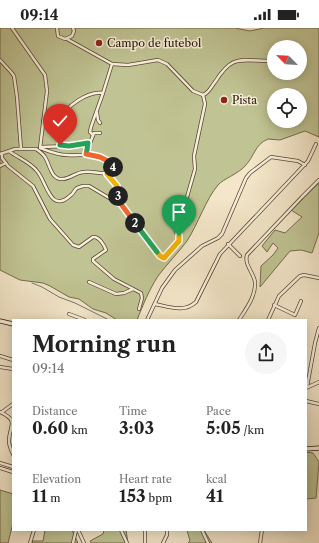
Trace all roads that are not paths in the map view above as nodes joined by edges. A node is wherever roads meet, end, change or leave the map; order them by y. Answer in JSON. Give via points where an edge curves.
{"nodes":[{"id":1,"x":12,"y":28,"type":"edge"},
{"id":2,"x":57,"y":28,"type":"edge"},
{"id":3,"x":73,"y":28,"type":"edge"},
{"id":4,"x":67,"y":39,"type":"junction"},
{"id":5,"x":0,"y":60,"type":"edge"},
{"id":6,"x":267,"y":61,"type":"edge"},
{"id":7,"x":112,"y":64,"type":"junction"},
{"id":8,"x":93,"y":93,"type":"junction"},
{"id":9,"x":103,"y":93,"type":"junction"},
{"id":10,"x":203,"y":95,"type":"junction"},
{"id":11,"x":97,"y":111,"type":"junction"},
{"id":12,"x":43,"y":120,"type":"junction"},
{"id":13,"x":100,"y":123,"type":"dead end"},
{"id":14,"x":100,"y":132,"type":"dead end"},
{"id":15,"x":93,"y":135,"type":"junction"},
{"id":16,"x":88,"y":143,"type":"junction"},
{"id":17,"x":316,"y":144,"type":"dead end"},
{"id":18,"x":60,"y":145,"type":"junction"},
{"id":19,"x":40,"y":148,"type":"junction"},
{"id":20,"x":21,"y":149,"type":"junction"},
{"id":21,"x":36,"y":149,"type":"junction"},
{"id":22,"x":9,"y":152,"type":"junction"},
{"id":23,"x":1,"y":154,"type":"edge"},
{"id":24,"x":86,"y":154,"type":"junction"},
{"id":25,"x":6,"y":163,"type":"junction"},
{"id":26,"x":305,"y":165,"type":"junction"},
{"id":27,"x":0,"y":166,"type":"edge"},
{"id":28,"x":107,"y":174,"type":"junction"},
{"id":29,"x":319,"y":180,"type":"edge"},
{"id":30,"x":114,"y":200,"type":"junction"},
{"id":31,"x":228,"y":244,"type":"junction"},
{"id":32,"x":240,"y":256,"type":"dead end"},
{"id":33,"x":319,"y":278,"type":"edge"},
{"id":34,"x":89,"y":282,"type":"dead end"},
{"id":35,"x":134,"y":289,"type":"junction"},
{"id":36,"x":301,"y":301,"type":"dead end"},
{"id":37,"x":155,"y":304,"type":"junction"},
{"id":38,"x":274,"y":305,"type":"junction"},
{"id":39,"x":139,"y":309,"type":"dead end"},
{"id":40,"x":69,"y":314,"type":"dead end"},
{"id":41,"x":82,"y":319,"type":"edge"},
{"id":42,"x":148,"y":319,"type":"edge"},
{"id":43,"x":240,"y":319,"type":"edge"},
{"id":44,"x":268,"y":319,"type":"edge"},
{"id":45,"x":0,"y":321,"type":"edge"},
{"id":46,"x":12,"y":324,"type":"edge"},
{"id":47,"x":319,"y":328,"type":"edge"},
{"id":48,"x":0,"y":356,"type":"edge"},
{"id":49,"x":12,"y":360,"type":"edge"},
{"id":50,"x":0,"y":367,"type":"edge"},
{"id":51,"x":12,"y":369,"type":"edge"},
{"id":52,"x":319,"y":382,"type":"edge"},
{"id":53,"x":307,"y":388,"type":"edge"},
{"id":54,"x":307,"y":401,"type":"edge"},
{"id":55,"x":319,"y":404,"type":"edge"},
{"id":56,"x":12,"y":405,"type":"edge"},
{"id":57,"x":1,"y":412,"type":"edge"},
{"id":58,"x":12,"y":421,"type":"edge"},
{"id":59,"x":12,"y":429,"type":"edge"},
{"id":60,"x":319,"y":448,"type":"edge"},
{"id":61,"x":307,"y":449,"type":"edge"},
{"id":62,"x":12,"y":451,"type":"edge"},
{"id":63,"x":0,"y":463,"type":"edge"},
{"id":64,"x":12,"y":467,"type":"edge"},
{"id":65,"x":0,"y":468,"type":"edge"},
{"id":66,"x":12,"y":472,"type":"edge"},
{"id":67,"x":34,"y":531,"type":"edge"},
{"id":68,"x":77,"y":531,"type":"edge"},
{"id":69,"x":78,"y":531,"type":"edge"},
{"id":70,"x":121,"y":531,"type":"edge"},
{"id":71,"x":145,"y":531,"type":"edge"},
{"id":72,"x":167,"y":531,"type":"edge"},
{"id":73,"x":202,"y":531,"type":"edge"},
{"id":74,"x":262,"y":531,"type":"edge"},
{"id":75,"x":30,"y":543,"type":"edge"},
{"id":76,"x":73,"y":543,"type":"edge"},
{"id":77,"x":84,"y":543,"type":"edge"},
{"id":78,"x":127,"y":543,"type":"edge"},
{"id":79,"x":145,"y":543,"type":"edge"},
{"id":80,"x":163,"y":543,"type":"edge"},
{"id":81,"x":208,"y":543,"type":"edge"},
{"id":82,"x":260,"y":543,"type":"edge"}],
"edges":[{"from":1,"to":12,"type":"street","via":[[45,77],[47,91]]},
{"from":2,"to":4,"type":"street","via":[[58,36]]},
{"from":3,"to":4,"type":"street","via":[[73,34]]},
{"from":4,"to":7,"type":"street"},
{"from":5,"to":20,"type":"street","via":[[14,76]]},
{"from":6,"to":10,"type":"street","via":[[237,60],[230,63],[208,93]]},
{"from":7,"to":9,"type":"street"},
{"from":7,"to":10,"type":"street","via":[[128,65],[158,60],[167,64],[193,91]]},
{"from":8,"to":9,"type":"street"},
{"from":8,"to":12,"type":"street","via":[[77,99],[57,119],[54,128]]},
{"from":8,"to":18,"type":"street","via":[[78,100],[62,116],[59,129]]},
{"from":9,"to":11,"type":"street"},
{"from":10,"to":30,"type":"street","via":[[205,104],[194,156],[195,169],[175,227],[179,241],[164,258],[121,204]]},
{"from":11,"to":13,"type":"street","via":[[96,117]]},
{"from":11,"to":15,"type":"street","via":[[90,126]]},
{"from":12,"to":19,"type":"street"},
{"from":14,"to":15,"type":"street"},
{"from":15,"to":16,"type":"street"},
{"from":16,"to":18,"type":"street"},
{"from":16,"to":24,"type":"street"},
{"from":17,"to":26,"type":"street"},
{"from":18,"to":19,"type":"street"},
{"from":19,"to":21,"type":"street"},
{"from":19,"to":24,"type":"street","via":[[67,155]]},
{"from":20,"to":21,"type":"street"},
{"from":20,"to":22,"type":"street"},
{"from":21,"to":28,"type":"street","via":[[45,157],[57,178],[70,178],[84,172]]},
{"from":22,"to":23,"type":"street"},
{"from":22,"to":30,"type":"street","via":[[39,172],[53,200],[67,198],[77,188],[89,186]]},
{"from":23,"to":25,"type":"street"},
{"from":24,"to":28,"type":"street","via":[[112,163],[111,172]]},
{"from":25,"to":27,"type":"street"},
{"from":25,"to":35,"type":"street","via":[[33,186],[50,219],[74,245],[79,247],[96,237],[106,250],[93,261],[114,279]]},
{"from":26,"to":31,"type":"street"},
{"from":26,"to":37,"type":"street","via":[[300,161],[271,156],[250,173],[221,236],[202,246],[179,266],[162,288]]},
{"from":28,"to":30,"type":"street","via":[[117,186],[118,198]]},
{"from":29,"to":43,"type":"street","via":[[247,255],[255,287]]},
{"from":31,"to":32,"type":"street"},
{"from":31,"to":37,"type":"street","via":[[218,256],[193,305],[183,309]]},
{"from":33,"to":38,"type":"street","via":[[300,276],[281,294]]},
{"from":34,"to":35,"type":"street","via":[[116,294]]},
{"from":35,"to":39,"type":"street","via":[[142,295]]},
{"from":36,"to":38,"type":"street","via":[[295,315]]},
{"from":37,"to":42,"type":"street"},
{"from":38,"to":44,"type":"street"},
{"from":40,"to":41,"type":"street"},
{"from":45,"to":46,"type":"main road"},
{"from":47,"to":53,"type":"street"},
{"from":48,"to":49,"type":"street"},
{"from":50,"to":51,"type":"street"},
{"from":52,"to":53,"type":"street"},
{"from":54,"to":55,"type":"street"},
{"from":56,"to":57,"type":"street"},
{"from":57,"to":58,"type":"street"},
{"from":59,"to":62,"type":"street","via":[[9,442]]},
{"from":60,"to":61,"type":"main road"},
{"from":63,"to":64,"type":"street"},
{"from":65,"to":66,"type":"street"},
{"from":67,"to":75,"type":"street"},
{"from":68,"to":76,"type":"street"},
{"from":69,"to":77,"type":"street"},
{"from":70,"to":78,"type":"street"},
{"from":71,"to":79,"type":"street"},
{"from":72,"to":80,"type":"street"},
{"from":73,"to":81,"type":"street"},
{"from":74,"to":82,"type":"street"}]}
